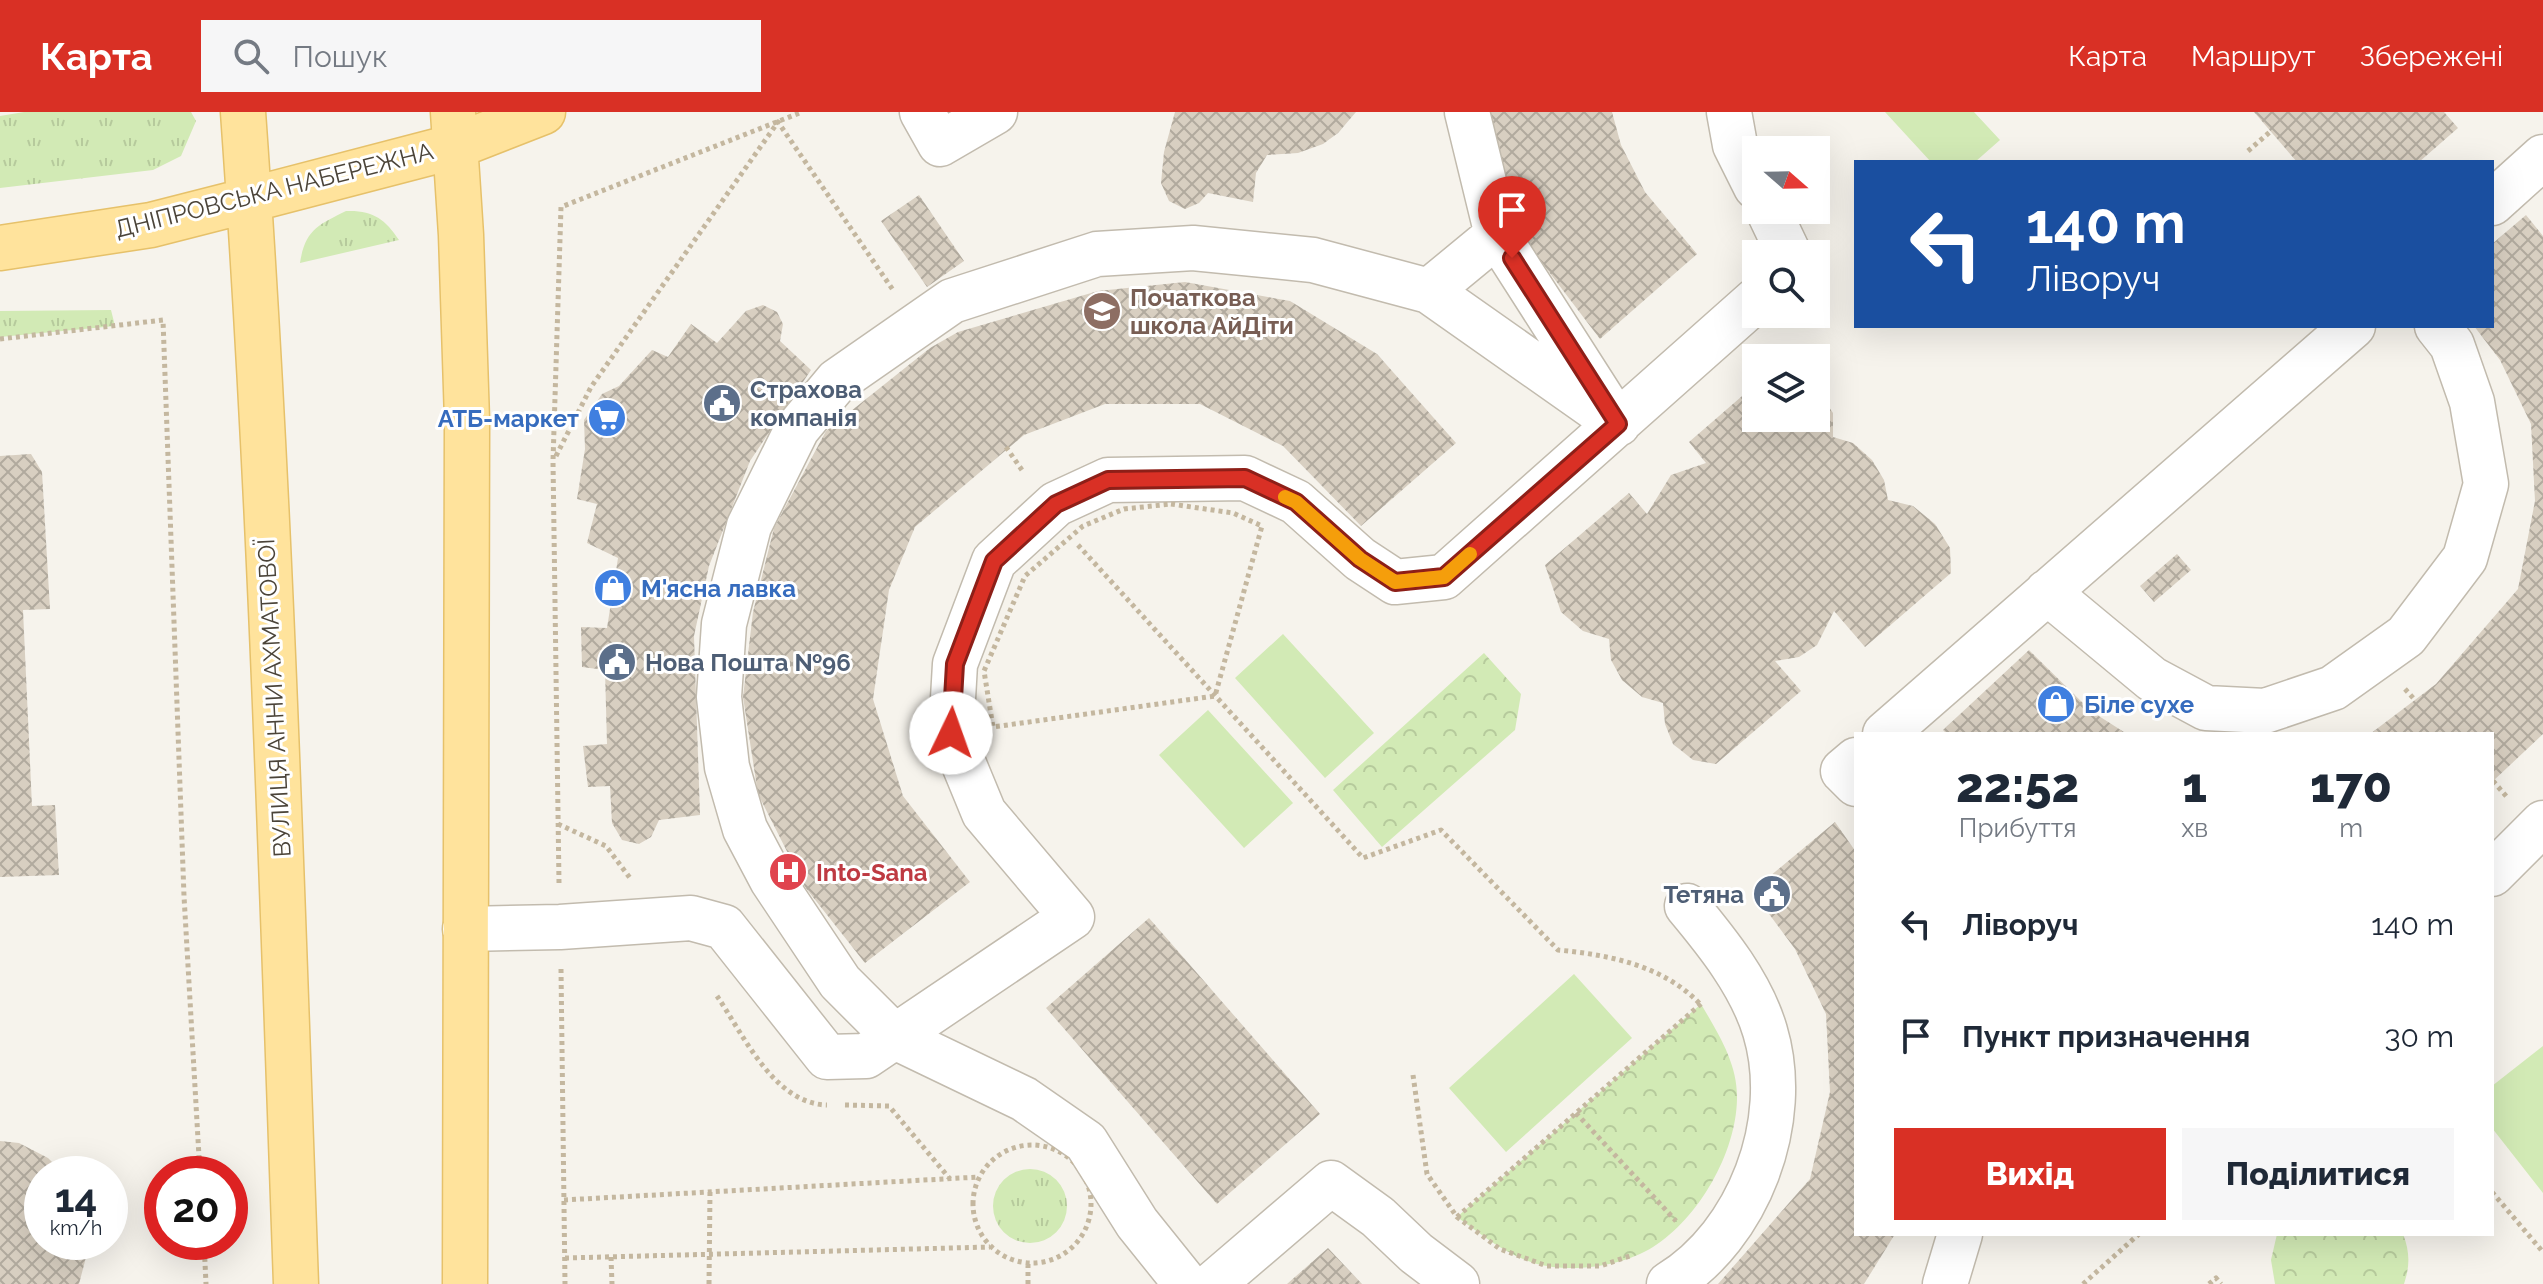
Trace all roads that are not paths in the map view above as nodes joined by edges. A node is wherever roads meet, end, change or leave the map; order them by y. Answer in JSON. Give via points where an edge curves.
{"nodes":[{"id":1,"x":243,"y":112,"type":"edge"},
{"id":2,"x":543,"y":112,"type":"edge"},
{"id":3,"x":922,"y":112,"type":"edge"},
{"id":4,"x":995,"y":112,"type":"edge"},
{"id":5,"x":1467,"y":112,"type":"edge"},
{"id":6,"x":1729,"y":112,"type":"edge"},
{"id":7,"x":454,"y":129,"type":"edge"},
{"id":8,"x":2543,"y":157,"type":"edge"},
{"id":9,"x":1742,"y":159,"type":"edge"},
{"id":10,"x":249,"y":200,"type":"junction"},
{"id":11,"x":2494,"y":201,"type":"edge"},
{"id":12,"x":1497,"y":235,"type":"junction"},
{"id":13,"x":0,"y":248,"type":"edge"},
{"id":14,"x":1429,"y":291,"type":"junction"},
{"id":15,"x":1742,"y":313,"type":"edge"},
{"id":16,"x":2351,"y":328,"type":"edge"},
{"id":17,"x":2439,"y":328,"type":"edge"},
{"id":18,"x":1618,"y":424,"type":"junction"},
{"id":19,"x":2047,"y":592,"type":"junction"},
{"id":20,"x":1887,"y":732,"type":"edge"},
{"id":21,"x":1854,"y":762,"type":"edge"},
{"id":22,"x":1854,"y":782,"type":"edge"},
{"id":23,"x":2543,"y":823,"type":"edge"},
{"id":24,"x":2494,"y":872,"type":"edge"},
{"id":25,"x":1687,"y":906,"type":"dead end"},
{"id":26,"x":465,"y":929,"type":"junction"},
{"id":27,"x":895,"y":1037,"type":"junction"},
{"id":28,"x":1959,"y":1236,"type":"edge"},
{"id":29,"x":296,"y":1284,"type":"edge"},
{"id":30,"x":465,"y":1284,"type":"edge"},
{"id":31,"x":1186,"y":1284,"type":"edge"},
{"id":32,"x":1213,"y":1284,"type":"edge"},
{"id":33,"x":1457,"y":1284,"type":"edge"},
{"id":34,"x":1669,"y":1284,"type":"edge"},
{"id":35,"x":1945,"y":1284,"type":"edge"}],
"edges":[{"from":1,"to":10,"type":"main road","name":"ВУЛИЦЯ АННИ АХМАТОВОЇ"},
{"from":2,"to":7,"type":"main road","name":"ДНІПРОВСЬКА НАБЕРЕЖНА"},
{"from":3,"to":4,"type":"lane","via":[[940,144]]},
{"from":5,"to":12,"type":"lane"},
{"from":6,"to":9,"type":"lane"},
{"from":7,"to":10,"type":"main road","name":"ДНІПРОВСЬКА НАБЕРЕЖНА"},
{"from":7,"to":26,"type":"main road","via":[[467,420]]},
{"from":8,"to":11,"type":"lane"},
{"from":10,"to":13,"type":"main road","name":"ДНІПРОВСЬКА НАБЕРЕЖНА","via":[[151,225]]},
{"from":10,"to":29,"type":"main road","name":"ВУЛИЦЯ АННИ АХМАТОВОЇ","via":[[283,889]]},
{"from":12,"to":14,"type":"lane"},
{"from":12,"to":18,"type":"lane"},
{"from":14,"to":18,"type":"lane"},
{"from":14,"to":27,"type":"lane","via":[[1313,260],[1193,248],[1097,254],[952,301],[837,381],[797,429],[749,526],[724,624],[719,697],[727,767],[745,829],[772,880],[840,982]]},
{"from":15,"to":18,"type":"lane"},
{"from":16,"to":19,"type":"lane"},
{"from":17,"to":19,"type":"lane","via":[[2452,345],[2472,402],[2486,484],[2465,558],[2406,636],[2333,688],[2265,711],[2206,708],[2152,679]]},
{"from":18,"to":27,"type":"lane","via":[[1444,577],[1395,582],[1360,559],[1296,502],[1245,478],[1108,480],[1060,524],[994,561],[955,664],[951,733],[984,813],[1072,917]]},
{"from":19,"to":20,"type":"lane"},
{"from":21,"to":22,"type":"lane","via":[[1843,771]]},
{"from":23,"to":24,"type":"lane"},
{"from":25,"to":34,"type":"lane","via":[[1720,946],[1764,1030],[1774,1088],[1767,1135],[1749,1193],[1727,1233]]},
{"from":26,"to":27,"type":"lane","via":[[691,918],[724,927],[827,1057],[866,1056]]},
{"from":26,"to":30,"type":"main road"},
{"from":27,"to":31,"type":"lane","via":[[1024,1099],[1086,1142],[1137,1223]]},
{"from":28,"to":35,"type":"lane"},
{"from":32,"to":33,"type":"lane","via":[[1331,1183]]}]}
